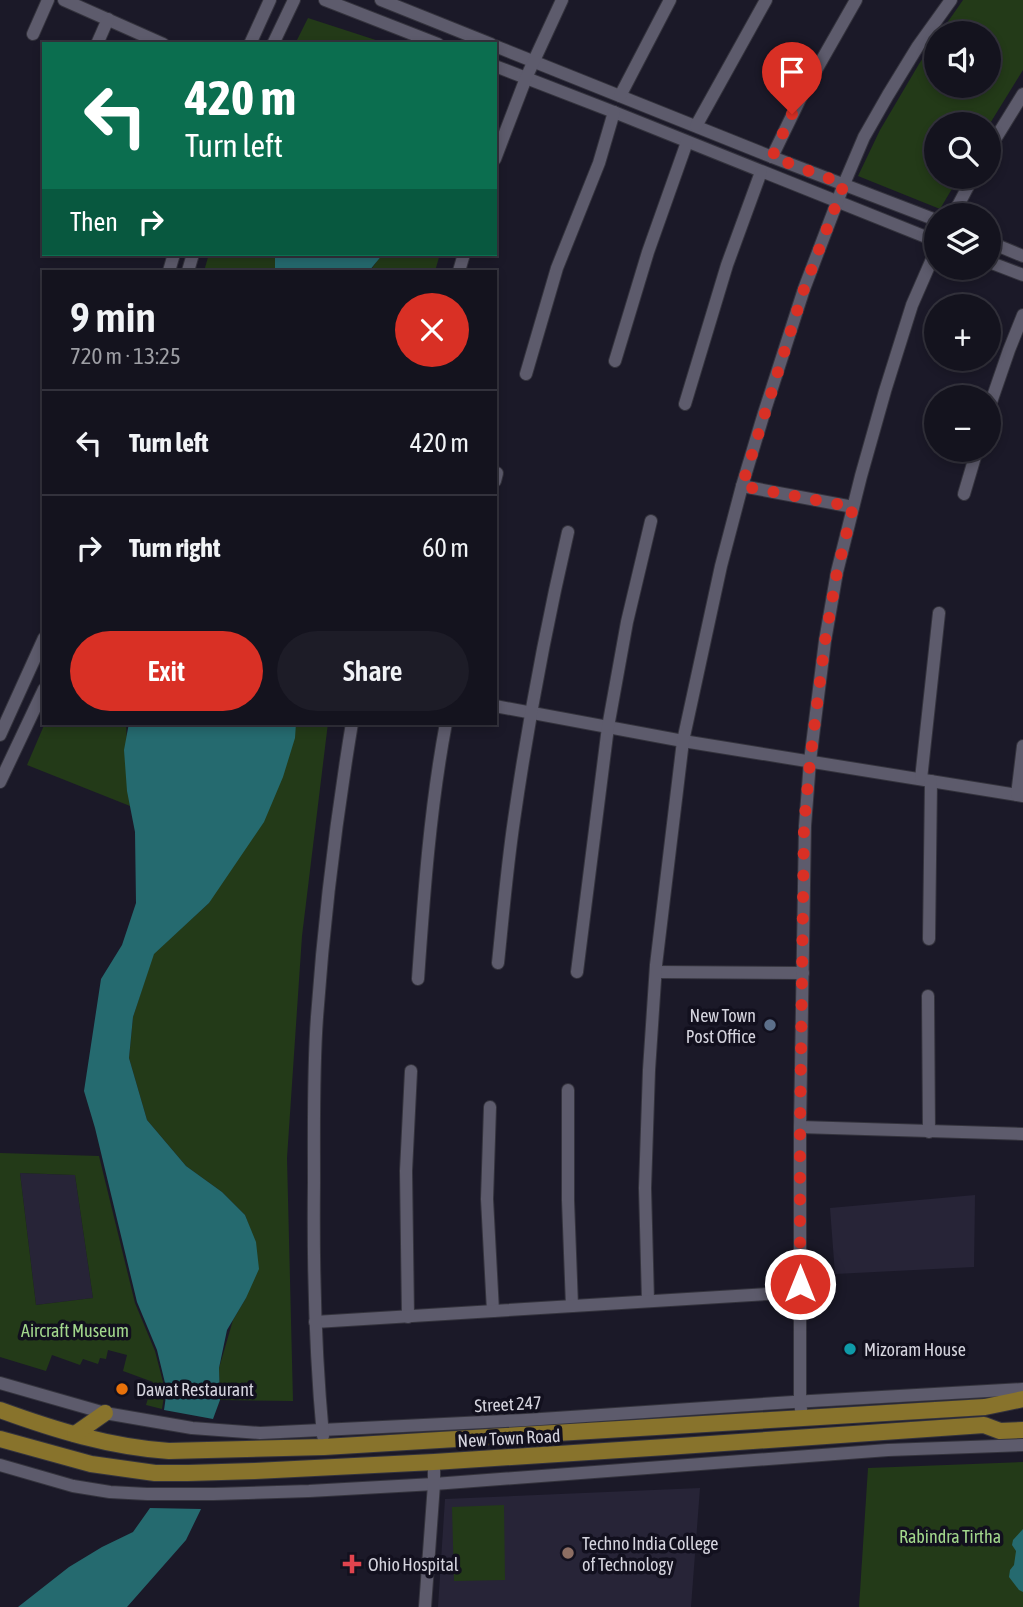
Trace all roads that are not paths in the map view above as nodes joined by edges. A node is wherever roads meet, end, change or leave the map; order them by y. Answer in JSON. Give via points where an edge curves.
{"nodes":[{"id":1,"x":48,"y":0,"type":"edge"},
{"id":2,"x":64,"y":0,"type":"edge"},
{"id":3,"x":270,"y":0,"type":"edge"},
{"id":4,"x":294,"y":0,"type":"edge"},
{"id":5,"x":325,"y":0,"type":"edge"},
{"id":6,"x":381,"y":0,"type":"edge"},
{"id":7,"x":562,"y":0,"type":"edge"},
{"id":8,"x":670,"y":0,"type":"edge"},
{"id":9,"x":766,"y":0,"type":"edge"},
{"id":10,"x":856,"y":0,"type":"edge"},
{"id":11,"x":951,"y":0,"type":"edge"},
{"id":12,"x":107,"y":19,"type":"junction"},
{"id":13,"x":33,"y":34,"type":"dead end"},
{"id":14,"x":98,"y":42,"type":"edge"},
{"id":15,"x":159,"y":42,"type":"edge"},
{"id":16,"x":251,"y":42,"type":"edge"},
{"id":17,"x":274,"y":42,"type":"edge"},
{"id":18,"x":433,"y":42,"type":"edge"},
{"id":19,"x":486,"y":42,"type":"edge"},
{"id":20,"x":497,"y":47,"type":"edge"},
{"id":21,"x":535,"y":62,"type":"junction"},
{"id":22,"x":497,"y":67,"type":"edge"},
{"id":23,"x":526,"y":78,"type":"junction"},
{"id":24,"x":1023,"y":94,"type":"edge"},
{"id":25,"x":620,"y":96,"type":"junction"},
{"id":26,"x":614,"y":112,"type":"junction"},
{"id":27,"x":696,"y":126,"type":"junction"},
{"id":28,"x":1001,"y":130,"type":"edge"},
{"id":29,"x":687,"y":142,"type":"junction"},
{"id":30,"x":497,"y":154,"type":"edge"},
{"id":31,"x":772,"y":157,"type":"junction"},
{"id":32,"x":761,"y":172,"type":"junction"},
{"id":33,"x":844,"y":184,"type":"junction"},
{"id":34,"x":837,"y":202,"type":"junction"},
{"id":35,"x":924,"y":215,"type":"edge"},
{"id":36,"x":924,"y":237,"type":"edge"},
{"id":37,"x":1001,"y":247,"type":"edge"},
{"id":38,"x":1023,"y":256,"type":"edge"},
{"id":39,"x":1001,"y":267,"type":"edge"},
{"id":40,"x":1023,"y":275,"type":"edge"},
{"id":41,"x":924,"y":278,"type":"edge"},
{"id":42,"x":1023,"y":315,"type":"edge"},
{"id":43,"x":615,"y":361,"type":"dead end"},
{"id":44,"x":526,"y":374,"type":"dead end"},
{"id":45,"x":997,"y":385,"type":"edge"},
{"id":46,"x":685,"y":404,"type":"dead end"},
{"id":47,"x":973,"y":462,"type":"edge"},
{"id":48,"x":742,"y":486,"type":"junction"},
{"id":49,"x":964,"y":494,"type":"dead end"},
{"id":50,"x":853,"y":507,"type":"junction"},
{"id":51,"x":651,"y":521,"type":"dead end"},
{"id":52,"x":568,"y":532,"type":"dead end"},
{"id":53,"x":939,"y":613,"type":"dead end"},
{"id":54,"x":42,"y":642,"type":"edge"},
{"id":55,"x":42,"y":693,"type":"edge"},
{"id":56,"x":497,"y":706,"type":"edge"},
{"id":57,"x":532,"y":713,"type":"junction"},
{"id":58,"x":352,"y":725,"type":"edge"},
{"id":59,"x":446,"y":725,"type":"edge"},
{"id":60,"x":608,"y":727,"type":"junction"},
{"id":61,"x":0,"y":735,"type":"edge"},
{"id":62,"x":683,"y":741,"type":"junction"},
{"id":63,"x":1023,"y":746,"type":"edge"},
{"id":64,"x":810,"y":761,"type":"junction"},
{"id":65,"x":926,"y":780,"type":"junction"},
{"id":66,"x":0,"y":782,"type":"edge"},
{"id":67,"x":1020,"y":795,"type":"edge"},
{"id":68,"x":929,"y":939,"type":"dead end"},
{"id":69,"x":498,"y":963,"type":"dead end"},
{"id":70,"x":577,"y":972,"type":"dead end"},
{"id":71,"x":656,"y":972,"type":"junction"},
{"id":72,"x":803,"y":973,"type":"junction"},
{"id":73,"x":418,"y":979,"type":"dead end"},
{"id":74,"x":928,"y":996,"type":"dead end"},
{"id":75,"x":411,"y":1071,"type":"dead end"},
{"id":76,"x":568,"y":1090,"type":"dead end"},
{"id":77,"x":490,"y":1107,"type":"dead end"},
{"id":78,"x":800,"y":1127,"type":"junction"},
{"id":79,"x":929,"y":1132,"type":"junction"},
{"id":80,"x":1023,"y":1134,"type":"edge"},
{"id":81,"x":800,"y":1292,"type":"junction"},
{"id":82,"x":648,"y":1301,"type":"junction"},
{"id":83,"x":572,"y":1306,"type":"junction"},
{"id":84,"x":493,"y":1311,"type":"junction"},
{"id":85,"x":408,"y":1317,"type":"junction"},
{"id":86,"x":315,"y":1322,"type":"junction"},
{"id":87,"x":0,"y":1383,"type":"edge"},
{"id":88,"x":1023,"y":1389,"type":"edge"},
{"id":89,"x":1023,"y":1399,"type":"edge"},
{"id":90,"x":1023,"y":1405,"type":"edge"},
{"id":91,"x":985,"y":1407,"type":"junction"},
{"id":92,"x":801,"y":1409,"type":"junction"},
{"id":93,"x":0,"y":1410,"type":"edge"},
{"id":94,"x":105,"y":1413,"type":"junction"},
{"id":95,"x":1023,"y":1423,"type":"edge"},
{"id":96,"x":984,"y":1425,"type":"junction"},
{"id":97,"x":323,"y":1430,"type":"junction"},
{"id":98,"x":1023,"y":1430,"type":"edge"},
{"id":99,"x":75,"y":1434,"type":"junction"},
{"id":100,"x":0,"y":1439,"type":"edge"},
{"id":101,"x":1023,"y":1445,"type":"edge"},
{"id":102,"x":324,"y":1447,"type":"junction"},
{"id":103,"x":434,"y":1462,"type":"junction"},
{"id":104,"x":0,"y":1465,"type":"edge"},
{"id":105,"x":434,"y":1484,"type":"junction"},
{"id":106,"x":425,"y":1607,"type":"edge"}],
"edges":[{"from":1,"to":13,"type":"street"},
{"from":2,"to":12,"type":"street"},
{"from":3,"to":16,"type":"street"},
{"from":4,"to":17,"type":"street"},
{"from":5,"to":18,"type":"street"},
{"from":6,"to":19,"type":"street"},
{"from":7,"to":21,"type":"street"},
{"from":8,"to":25,"type":"street"},
{"from":9,"to":27,"type":"street"},
{"from":10,"to":31,"type":"street"},
{"from":11,"to":33,"type":"street","via":[[888,95]]},
{"from":12,"to":14,"type":"street"},
{"from":12,"to":15,"type":"street"},
{"from":20,"to":21,"type":"street"},
{"from":21,"to":23,"type":"street"},
{"from":21,"to":25,"type":"street"},
{"from":22,"to":23,"type":"street"},
{"from":23,"to":26,"type":"street"},
{"from":23,"to":30,"type":"street"},
{"from":24,"to":28,"type":"street"},
{"from":25,"to":27,"type":"street"},
{"from":26,"to":29,"type":"street"},
{"from":26,"to":44,"type":"street","via":[[557,268]]},
{"from":27,"to":31,"type":"street"},
{"from":29,"to":32,"type":"street"},
{"from":29,"to":43,"type":"street"},
{"from":31,"to":33,"type":"street"},
{"from":32,"to":34,"type":"street"},
{"from":32,"to":46,"type":"street"},
{"from":33,"to":34,"type":"street"},
{"from":33,"to":35,"type":"street"},
{"from":34,"to":36,"type":"street"},
{"from":34,"to":48,"type":"street","via":[[804,289]]},
{"from":37,"to":38,"type":"street"},
{"from":39,"to":40,"type":"street"},
{"from":41,"to":50,"type":"street","via":[[885,391]]},
{"from":42,"to":45,"type":"street"},
{"from":47,"to":49,"type":"street"},
{"from":48,"to":50,"type":"street"},
{"from":48,"to":62,"type":"street"},
{"from":50,"to":64,"type":"street","via":[[827,630]]},
{"from":51,"to":60,"type":"street"},
{"from":52,"to":57,"type":"street"},
{"from":53,"to":65,"type":"street"},
{"from":54,"to":61,"type":"street"},
{"from":55,"to":66,"type":"street"},
{"from":56,"to":57,"type":"street"},
{"from":57,"to":60,"type":"street"},
{"from":57,"to":69,"type":"street"},
{"from":58,"to":86,"type":"street","via":[[333,852],[317,1019]]},
{"from":59,"to":73,"type":"street","via":[[426,858]]},
{"from":60,"to":62,"type":"street"},
{"from":60,"to":70,"type":"street"},
{"from":62,"to":64,"type":"street"},
{"from":62,"to":71,"type":"street"},
{"from":63,"to":67,"type":"street"},
{"from":64,"to":65,"type":"street"},
{"from":64,"to":72,"type":"street","via":[[804,826]]},
{"from":65,"to":67,"type":"street"},
{"from":65,"to":68,"type":"street"},
{"from":71,"to":72,"type":"street"},
{"from":71,"to":82,"type":"street","via":[[645,1188]]},
{"from":72,"to":78,"type":"street"},
{"from":74,"to":79,"type":"street"},
{"from":75,"to":85,"type":"street","via":[[406,1171]]},
{"from":76,"to":83,"type":"street"},
{"from":77,"to":84,"type":"street","via":[[486,1199]]},
{"from":78,"to":79,"type":"street"},
{"from":78,"to":81,"type":"street"},
{"from":79,"to":80,"type":"street"},
{"from":81,"to":82,"type":"street"},
{"from":81,"to":92,"type":"street"},
{"from":82,"to":83,"type":"street"},
{"from":83,"to":84,"type":"street"},
{"from":84,"to":85,"type":"street"},
{"from":85,"to":86,"type":"street"},
{"from":86,"to":97,"type":"street"},
{"from":87,"to":94,"type":"street","name":"Street 247"},
{"from":88,"to":92,"type":"street","name":"Street 247"},
{"from":89,"to":91,"type":"main road"},
{"from":90,"to":91,"type":"main road"},
{"from":91,"to":92,"type":"main road"},
{"from":92,"to":97,"type":"street","name":"Street 247"},
{"from":92,"to":102,"type":"main road"},
{"from":93,"to":99,"type":"main road"},
{"from":94,"to":97,"type":"street","name":"Street 247","via":[[216,1430]]},
{"from":94,"to":99,"type":"main road"},
{"from":95,"to":96,"type":"main road"},
{"from":96,"to":98,"type":"main road","name":"New Town Road","via":[[1000,1431]]},
{"from":96,"to":103,"type":"main road","name":"New Town Road"},
{"from":97,"to":102,"type":"street"},
{"from":99,"to":102,"type":"main road","via":[[104,1443],[169,1451]]},
{"from":100,"to":103,"type":"main road","name":"New Town Road","via":[[91,1464],[155,1473]]},
{"from":101,"to":105,"type":"street","via":[[859,1452]]},
{"from":103,"to":105,"type":"street"},
{"from":104,"to":105,"type":"street","via":[[72,1486],[147,1494]]},
{"from":105,"to":106,"type":"street"}]}
